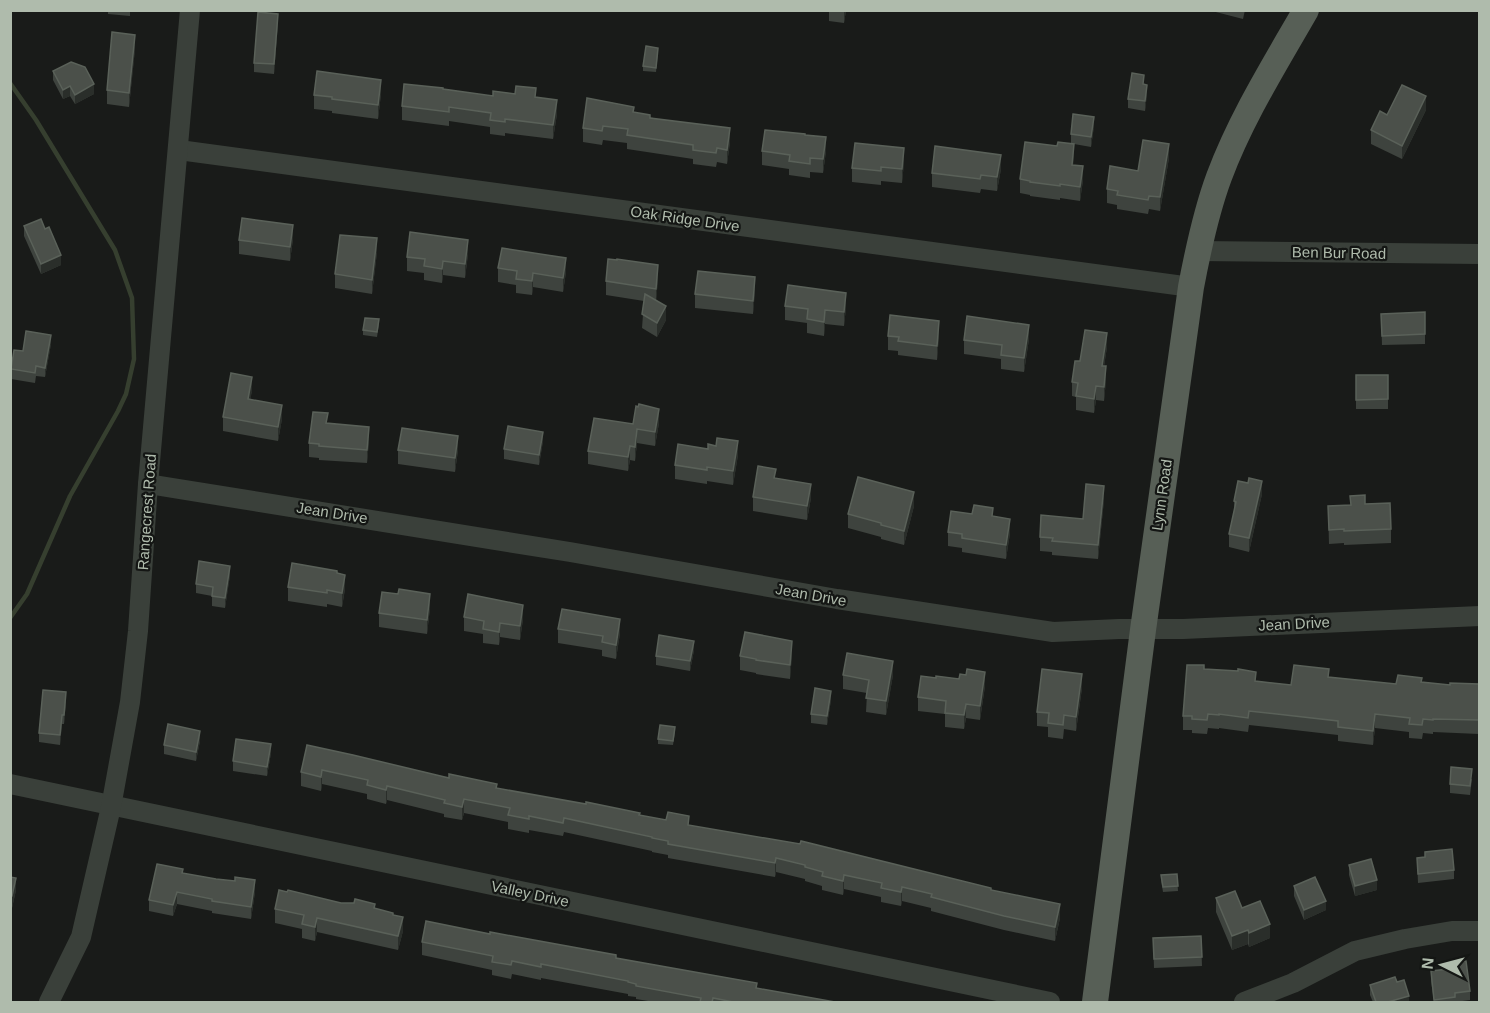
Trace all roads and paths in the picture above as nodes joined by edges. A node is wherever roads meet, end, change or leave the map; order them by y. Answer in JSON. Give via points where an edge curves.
{"nodes":[{"id":1,"x":190,"y":10,"type":"edge"},
{"id":2,"x":1306,"y":10,"type":"edge"},
{"id":3,"x":179,"y":150,"type":"junction"},
{"id":4,"x":1198,"y":251,"type":"junction"},
{"id":5,"x":1479,"y":254,"type":"edge"},
{"id":6,"x":1191,"y":287,"type":"junction"},
{"id":7,"x":148,"y":484,"type":"junction"},
{"id":8,"x":1479,"y":616,"type":"edge"},
{"id":9,"x":1143,"y":630,"type":"junction"},
{"id":10,"x":10,"y":784,"type":"edge"},
{"id":11,"x":111,"y":807,"type":"junction"},
{"id":12,"x":1479,"y":931,"type":"edge"},
{"id":13,"x":49,"y":1002,"type":"edge"},
{"id":14,"x":1050,"y":1002,"type":"edge"},
{"id":15,"x":1095,"y":1002,"type":"edge"},
{"id":16,"x":1244,"y":1002,"type":"edge"}],
"edges":[{"from":1,"to":3,"type":"street","name":"Rangecrest Road"},
{"from":2,"to":4,"type":"main road","name":"Lynn Road","via":[[1242,123],[1219,178]]},
{"from":3,"to":6,"type":"street","name":"Oak Ridge Drive"},
{"from":3,"to":7,"type":"street","name":"Rangecrest Road"},
{"from":4,"to":5,"type":"street","name":"Ben Bur Road"},
{"from":4,"to":6,"type":"main road","name":"Lynn Road"},
{"from":6,"to":9,"type":"main road","name":"Lynn Road"},
{"from":7,"to":9,"type":"street","name":"Jean Drive","via":[[570,552],[837,600],[1053,632]]},
{"from":7,"to":11,"type":"street","name":"Rangecrest Road","via":[[130,702]]},
{"from":8,"to":9,"type":"street","name":"Jean Drive"},
{"from":9,"to":15,"type":"main road","name":"Lynn Road"},
{"from":10,"to":11,"type":"street","name":"Valley Drive"},
{"from":11,"to":13,"type":"street","name":"Rangecrest Road","via":[[81,937]]},
{"from":11,"to":14,"type":"street","name":"Valley Drive"},
{"from":12,"to":16,"type":"street","via":[[1452,931],[1355,951],[1293,983]]}]}
